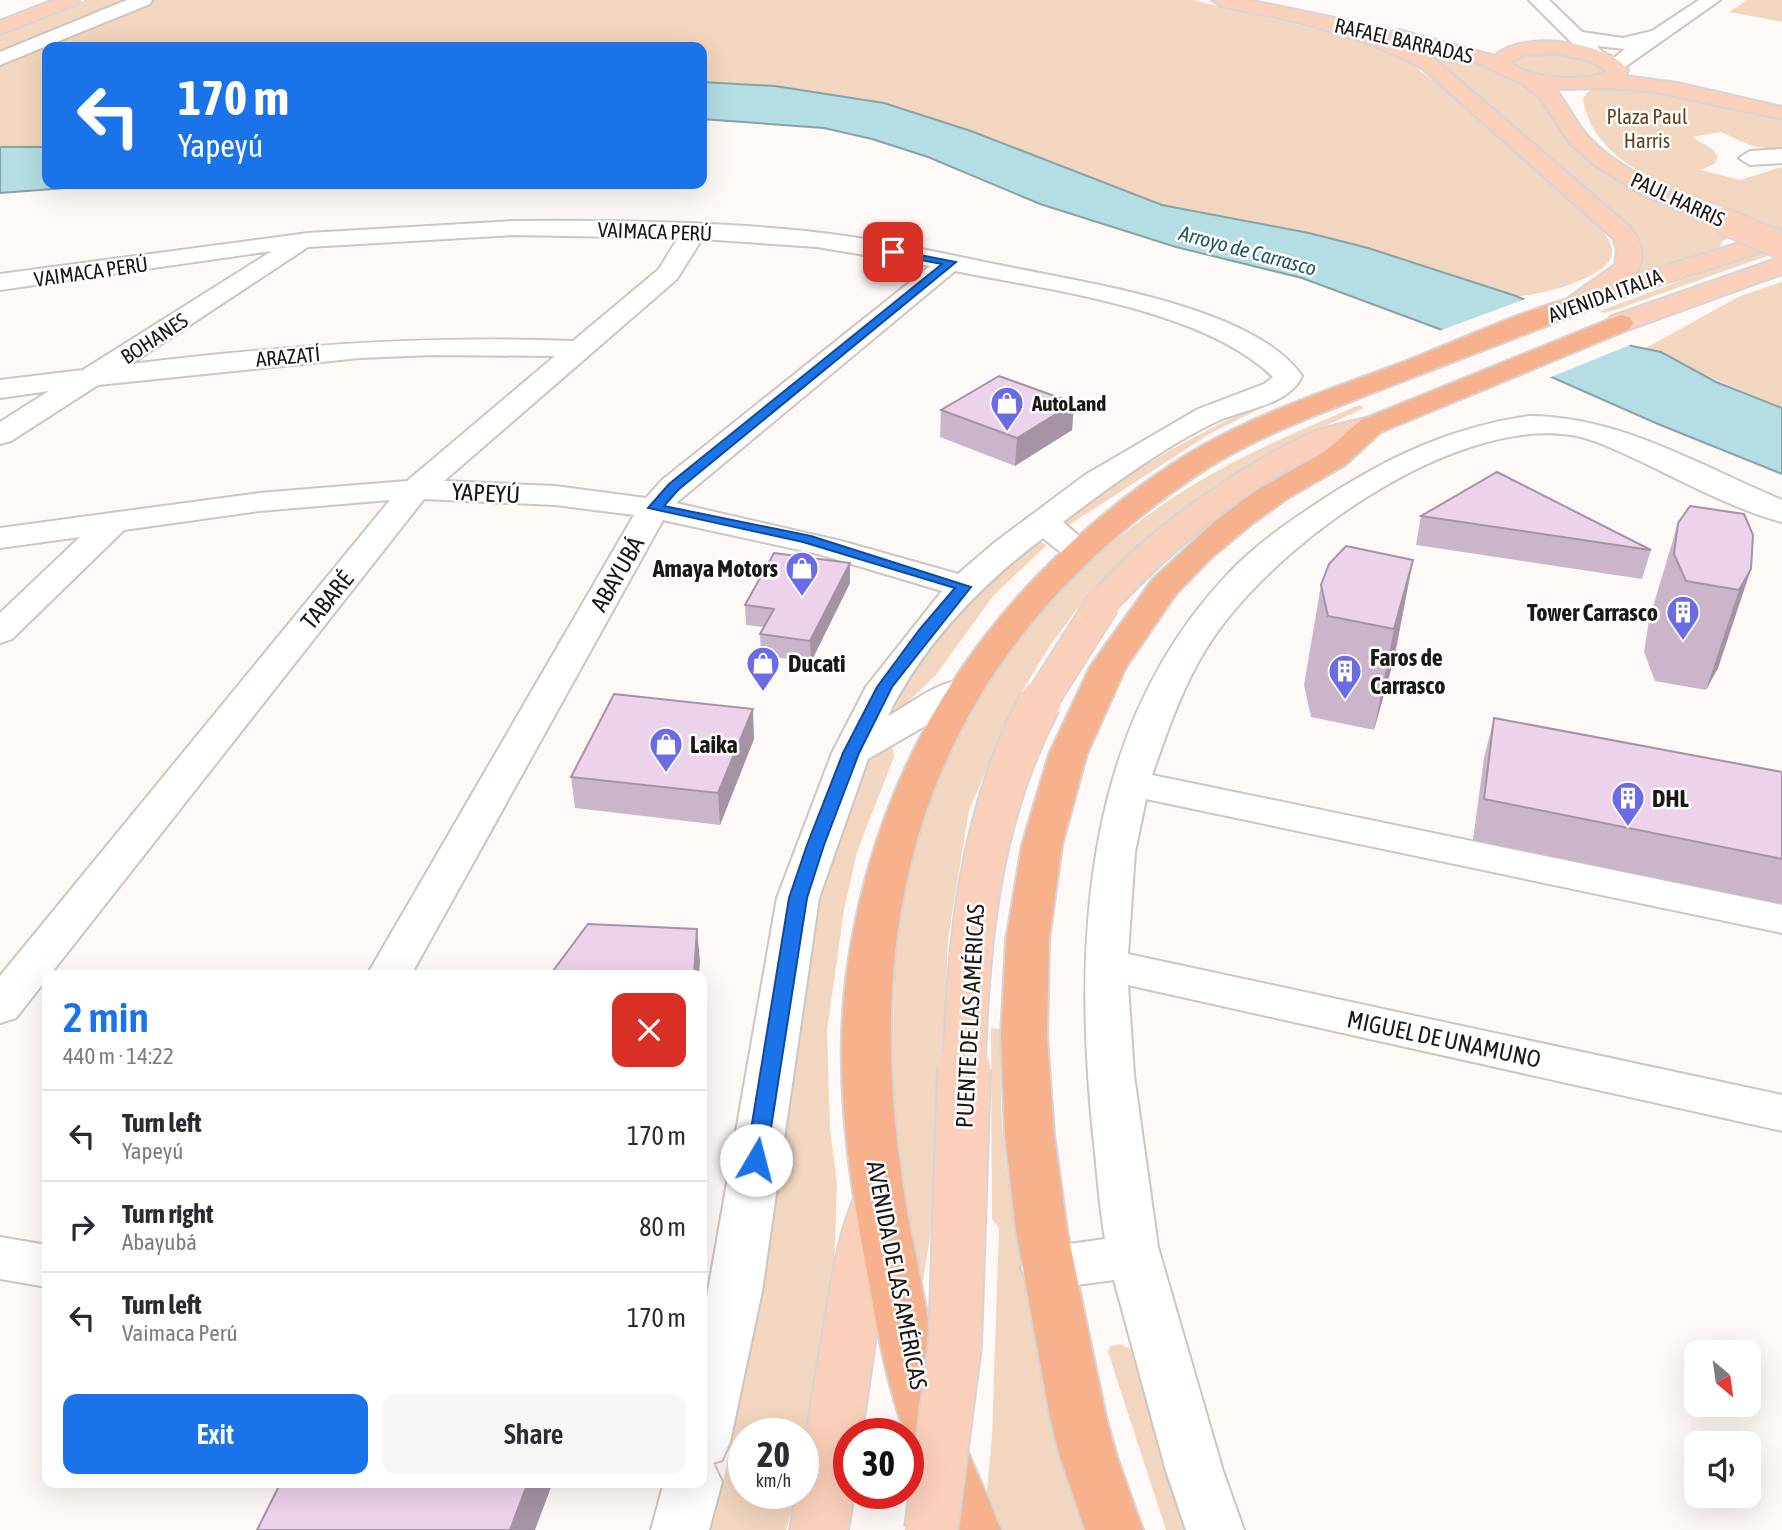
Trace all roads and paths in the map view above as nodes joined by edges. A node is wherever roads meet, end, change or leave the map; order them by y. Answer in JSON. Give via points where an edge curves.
{"nodes":[{"id":1,"x":24,"y":0,"type":"edge"},
{"id":2,"x":70,"y":0,"type":"edge"},
{"id":3,"x":112,"y":0,"type":"edge"},
{"id":4,"x":143,"y":0,"type":"edge"},
{"id":5,"x":1221,"y":0,"type":"edge"},
{"id":6,"x":1243,"y":0,"type":"edge"},
{"id":7,"x":1538,"y":0,"type":"edge"},
{"id":8,"x":1711,"y":0,"type":"edge"},
{"id":9,"x":0,"y":9,"type":"edge"},
{"id":10,"x":1318,"y":21,"type":"junction"},
{"id":11,"x":1561,"y":24,"type":"junction"},
{"id":12,"x":0,"y":28,"type":"edge"},
{"id":13,"x":1660,"y":34,"type":"junction"},
{"id":14,"x":1577,"y":37,"type":"junction"},
{"id":15,"x":0,"y":44,"type":"edge"},
{"id":16,"x":1535,"y":48,"type":"junction"},
{"id":17,"x":1594,"y":55,"type":"junction"},
{"id":18,"x":0,"y":59,"type":"edge"},
{"id":19,"x":1503,"y":67,"type":"junction"},
{"id":20,"x":1617,"y":67,"type":"junction"},
{"id":21,"x":1529,"y":79,"type":"junction"},
{"id":22,"x":1592,"y":83,"type":"junction"},
{"id":23,"x":1656,"y":86,"type":"junction"},
{"id":24,"x":1782,"y":113,"type":"edge"},
{"id":25,"x":1782,"y":156,"type":"edge"},
{"id":26,"x":1750,"y":158,"type":"dead end"},
{"id":27,"x":1728,"y":220,"type":"junction"},
{"id":28,"x":692,"y":231,"type":"junction"},
{"id":29,"x":1782,"y":239,"type":"edge"},
{"id":30,"x":307,"y":240,"type":"junction"},
{"id":31,"x":1782,"y":246,"type":"edge"},
{"id":32,"x":951,"y":262,"type":"junction"},
{"id":33,"x":1782,"y":265,"type":"edge"},
{"id":34,"x":0,"y":282,"type":"edge"},
{"id":35,"x":1576,"y":305,"type":"junction"},
{"id":36,"x":1620,"y":323,"type":"joint"},
{"id":37,"x":577,"y":349,"type":"junction"},
{"id":38,"x":1430,"y":360,"type":"joint"},
{"id":39,"x":93,"y":377,"type":"junction"},
{"id":40,"x":0,"y":389,"type":"edge"},
{"id":41,"x":1371,"y":426,"type":"junction"},
{"id":42,"x":0,"y":435,"type":"edge"},
{"id":43,"x":415,"y":489,"type":"junction"},
{"id":44,"x":654,"y":508,"type":"junction"},
{"id":45,"x":1782,"y":512,"type":"edge"},
{"id":46,"x":1043,"y":522,"type":"junction"},
{"id":47,"x":112,"y":524,"type":"junction"},
{"id":48,"x":0,"y":538,"type":"edge"},
{"id":49,"x":1080,"y":551,"type":"junction"},
{"id":50,"x":964,"y":587,"type":"junction"},
{"id":51,"x":0,"y":632,"type":"edge"},
{"id":52,"x":962,"y":689,"type":"junction"},
{"id":53,"x":851,"y":753,"type":"junction"},
{"id":54,"x":1130,"y":783,"type":"junction"},
{"id":55,"x":1782,"y":919,"type":"edge"},
{"id":56,"x":1107,"y":965,"type":"junction"},
{"id":57,"x":392,"y":970,"type":"edge"},
{"id":58,"x":0,"y":1007,"type":"edge"},
{"id":59,"x":1782,"y":1113,"type":"edge"},
{"id":60,"x":878,"y":1200,"type":"junction"},
{"id":61,"x":1133,"y":1256,"type":"junction"},
{"id":62,"x":0,"y":1258,"type":"edge"},
{"id":63,"x":42,"y":1265,"type":"edge"},
{"id":64,"x":1047,"y":1268,"type":"junction"},
{"id":65,"x":709,"y":1378,"type":"edge"},
{"id":66,"x":707,"y":1396,"type":"edge"},
{"id":67,"x":691,"y":1488,"type":"edge"},
{"id":68,"x":680,"y":1530,"type":"edge"},
{"id":69,"x":819,"y":1530,"type":"edge"},
{"id":70,"x":930,"y":1530,"type":"edge"},
{"id":71,"x":971,"y":1530,"type":"edge"},
{"id":72,"x":1114,"y":1530,"type":"edge"},
{"id":73,"x":1215,"y":1530,"type":"edge"}],
"edges":[{"from":1,"to":9,"type":"main road"},
{"from":2,"to":12,"type":"main road"},
{"from":3,"to":15,"type":"street"},
{"from":4,"to":18,"type":"street"},
{"from":5,"to":10,"type":"main road","name":"RAFAEL BARRADAS"},
{"from":6,"to":16,"type":"main road","name":"RAFAEL BARRADAS","via":[[1471,46]]},
{"from":7,"to":11,"type":"street"},
{"from":8,"to":13,"type":"street"},
{"from":10,"to":19,"type":"main road","name":"RAFAEL BARRADAS","via":[[1450,47]]},
{"from":10,"to":35,"type":"main road","via":[[1398,47],[1430,65],[1621,232],[1630,247],[1626,269]]},
{"from":11,"to":14,"type":"street"},
{"from":11,"to":16,"type":"street","via":[[1562,38]]},
{"from":13,"to":14,"type":"street","via":[[1623,44]]},
{"from":13,"to":20,"type":"street"},
{"from":14,"to":17,"type":"street"},
{"from":16,"to":17,"type":"main road","name":"RAFAEL BARRADAS"},
{"from":16,"to":19,"type":"main road","name":"RAFAEL BARRADAS","via":[[1506,54],[1500,62]]},
{"from":17,"to":20,"type":"main road","name":"RAFAEL BARRADAS"},
{"from":19,"to":21,"type":"main road","name":"RAFAEL BARRADAS"},
{"from":20,"to":22,"type":"main road","via":[[1614,77]]},
{"from":20,"to":23,"type":"main road","name":"RAFAEL BARRADAS"},
{"from":21,"to":22,"type":"main road","name":"RAFAEL BARRADAS"},
{"from":21,"to":27,"type":"main road","name":"PAUL HARRIS","via":[[1551,94],[1564,121],[1589,150],[1642,184]]},
{"from":22,"to":23,"type":"main road","name":"RAFAEL BARRADAS"},
{"from":22,"to":27,"type":"main road","name":"PAUL HARRIS","via":[[1574,94],[1573,102],[1580,122],[1601,149],[1641,177]]},
{"from":23,"to":24,"type":"main road","name":"RAFAEL BARRADAS"},
{"from":25,"to":26,"type":"street"},
{"from":27,"to":29,"type":"main road","name":"PAUL HARRIS"},
{"from":27,"to":31,"type":"main road","name":"PAUL HARRIS","bridge":true},
{"from":28,"to":30,"type":"street","name":"VAIMACA PERÚ","via":[[533,227]]},
{"from":28,"to":32,"type":"street","name":"VAIMACA PERÚ","via":[[814,240]]},
{"from":28,"to":37,"type":"street","name":"TABARÉ","via":[[668,274]]},
{"from":29,"to":35,"type":"main road","name":"AVENIDA ITALIA","via":[[1712,257]]},
{"from":30,"to":34,"type":"street","name":"VAIMACA PERÚ"},
{"from":30,"to":39,"type":"street","name":"BOHANES"},
{"from":32,"to":44,"type":"street","name":"ABAYUBÁ","via":[[673,487]]},
{"from":32,"to":46,"type":"street","name":"VAIMACA PERÚ","via":[[1165,311],[1252,347],[1289,376],[1274,390],[1208,415],[1152,448]]},
{"from":33,"to":36,"type":"main road","name":"AVENIDA ITALIA"},
{"from":35,"to":38,"type":"highway","name":"AVENIDA ITALIA"},
{"from":36,"to":41,"type":"highway","name":"AVENIDA ITALIA"},
{"from":37,"to":39,"type":"street","name":"ARAZATÍ","via":[[371,349]]},
{"from":37,"to":43,"type":"street","name":"TABARÉ"},
{"from":38,"to":49,"type":"highway","name":"AVENIDA DE LAS AMÉRICAS","via":[[1222,446],[1115,520]]},
{"from":39,"to":40,"type":"street","name":"ARAZATÍ"},
{"from":39,"to":42,"type":"street","name":"BOHANES"},
{"from":41,"to":64,"type":"highway","via":[[1342,453],[1267,498],[1222,532],[1182,569],[1126,636],[1077,728],[1059,777],[1035,880],[1022,1003],[1029,1138]]},
{"from":41,"to":70,"type":"main road","name":"PUENTE DE LAS AMÉRICAS","bridge":true,"via":[[1322,439],[1209,506],[1144,560],[1103,603],[1053,676],[1018,746],[990,830],[976,895],[967,1000],[959,1286],[940,1478]]},
{"from":43,"to":44,"type":"street","name":"YAPEYÚ","via":[[563,497]]},
{"from":43,"to":47,"type":"street","name":"YAPEYÚ","via":[[320,496]]},
{"from":43,"to":58,"type":"street","name":"TABARÉ"},
{"from":44,"to":50,"type":"street","name":"YAPEYÚ","via":[[806,539]]},
{"from":44,"to":57,"type":"street","name":"ABAYUBÁ"},
{"from":45,"to":54,"type":"street","via":[[1603,434],[1558,425],[1527,425],[1471,435],[1363,488],[1313,520],[1237,584],[1202,627],[1150,723]]},
{"from":46,"to":49,"type":"street"},
{"from":46,"to":50,"type":"street"},
{"from":47,"to":48,"type":"street","name":"YAPEYÚ"},
{"from":47,"to":51,"type":"street"},
{"from":49,"to":52,"type":"highway","name":"AVENIDA DE LAS AMÉRICAS","via":[[1024,607]]},
{"from":50,"to":53,"type":"street","via":[[884,687]]},
{"from":52,"to":53,"type":"street"},
{"from":52,"to":60,"type":"highway","name":"AVENIDA DE LAS AMÉRICAS","via":[[930,746],[895,842],[879,907],[869,973],[867,1041]]},
{"from":53,"to":65,"type":"street","via":[[798,898],[736,1291]]},
{"from":54,"to":55,"type":"street"},
{"from":54,"to":56,"type":"street","via":[[1111,863]]},
{"from":56,"to":59,"type":"street","name":"MIGUEL DE UNAMUNO"},
{"from":56,"to":61,"type":"street","via":[[1108,1071]]},
{"from":60,"to":69,"type":"main road","via":[[860,1265]]},
{"from":60,"to":71,"type":"highway","name":"AVENIDA DE LAS AMÉRICAS","via":[[919,1396]]},
{"from":61,"to":64,"type":"street"},
{"from":61,"to":73,"type":"street"},
{"from":62,"to":63,"type":"street"},
{"from":64,"to":72,"type":"highway","via":[[1086,1449]]},
{"from":65,"to":66,"type":"street"},
{"from":67,"to":68,"type":"street"}]}
